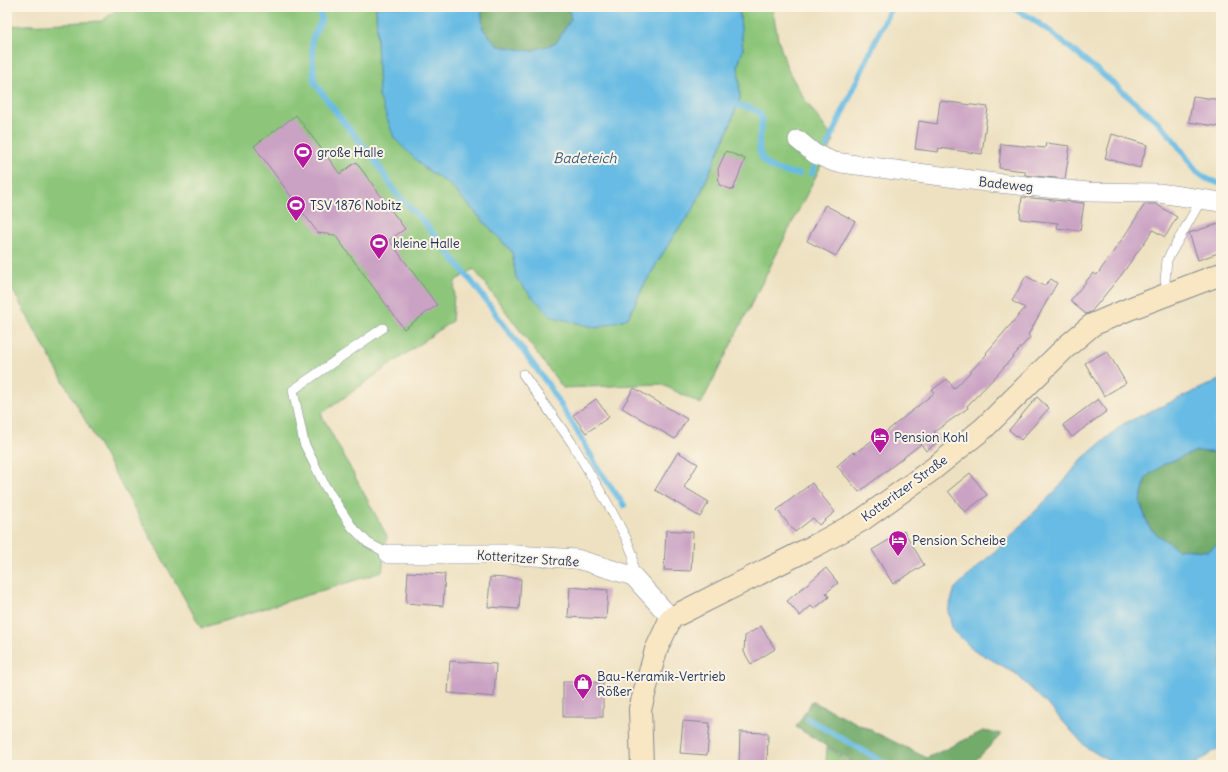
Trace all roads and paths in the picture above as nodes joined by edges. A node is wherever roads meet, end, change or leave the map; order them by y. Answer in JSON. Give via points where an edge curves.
{"nodes":[{"id":1,"x":798,"y":140,"type":"dead end"},
{"id":2,"x":1201,"y":200,"type":"junction"},
{"id":3,"x":1221,"y":202,"type":"edge"},
{"id":4,"x":1221,"y":274,"type":"edge"},
{"id":5,"x":1169,"y":294,"type":"junction"},
{"id":6,"x":383,"y":328,"type":"dead end"},
{"id":7,"x":523,"y":374,"type":"dead end"},
{"id":8,"x":389,"y":554,"type":"joint"},
{"id":9,"x":633,"y":576,"type":"junction"},
{"id":10,"x":670,"y":618,"type":"junction"},
{"id":11,"x":642,"y":765,"type":"edge"}],
"edges":[{"from":1,"to":2,"type":"street","name":"Badeweg","via":[[815,154],[834,162],[994,183],[1088,192],[1159,193]]},
{"from":2,"to":3,"type":"street","name":"Badeweg"},
{"from":2,"to":5,"type":"lane","via":[[1167,260],[1165,282]]},
{"from":4,"to":5,"type":"street","name":"Kotteritzer Straße"},
{"from":5,"to":10,"type":"street","name":"Kotteritzer Straße","via":[[1092,325],[1066,347],[984,428],[933,469],[862,520]]},
{"from":6,"to":8,"type":"lane","via":[[293,390],[304,443],[325,486],[352,527],[368,543]]},
{"from":7,"to":9,"type":"lane","via":[[572,443],[609,506],[633,555]]},
{"from":8,"to":9,"type":"street","name":"Kotteritzer Straße","via":[[502,554],[577,559]]},
{"from":9,"to":10,"type":"street"},
{"from":10,"to":11,"type":"street","via":[[656,650],[640,709]]}]}
